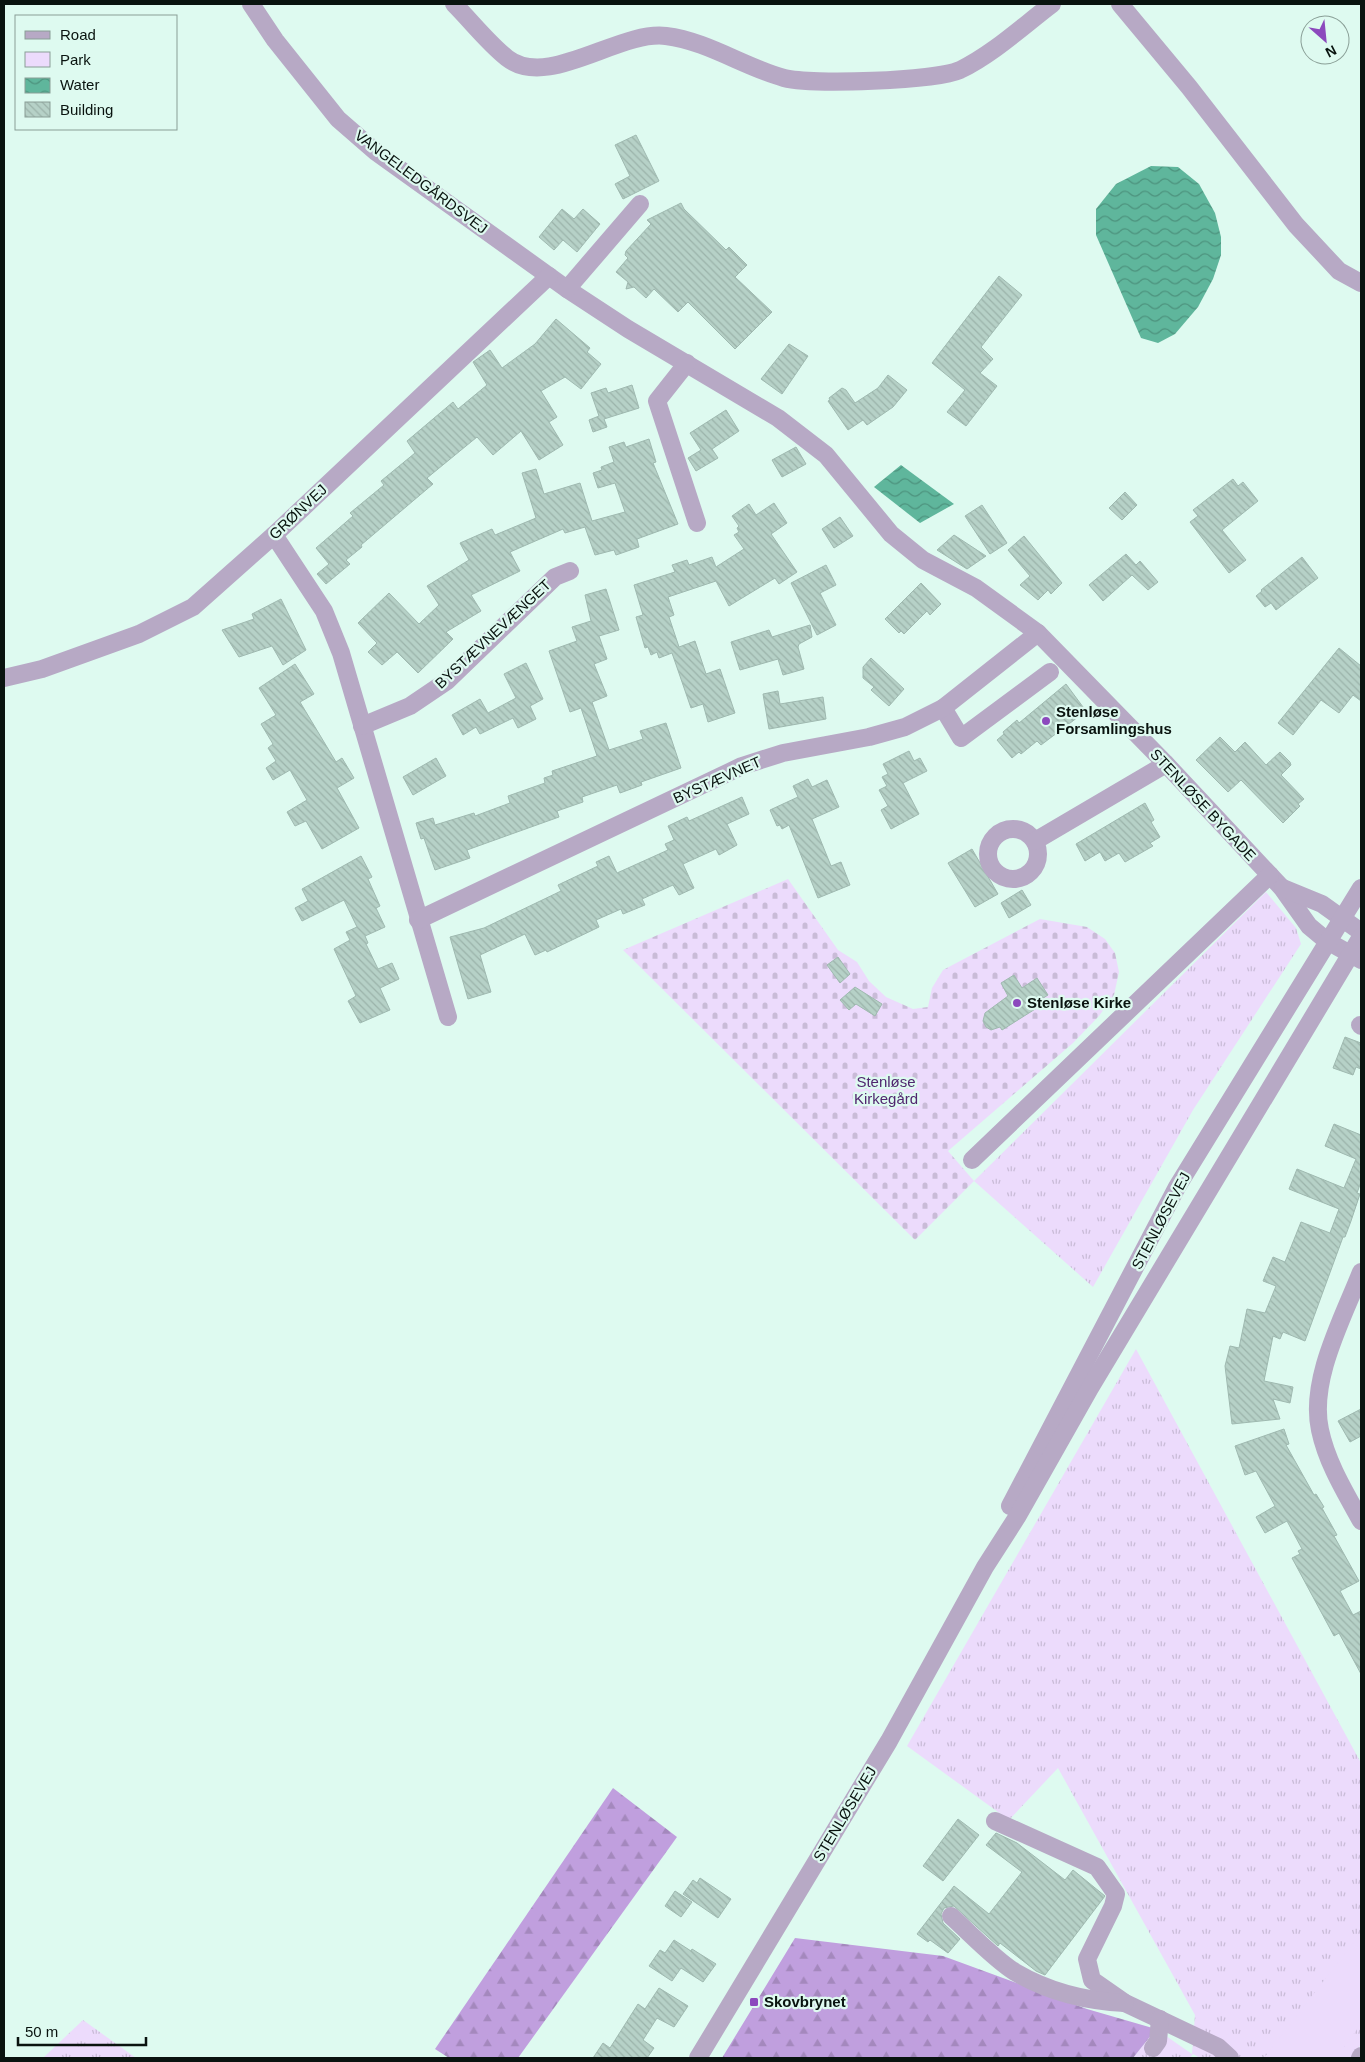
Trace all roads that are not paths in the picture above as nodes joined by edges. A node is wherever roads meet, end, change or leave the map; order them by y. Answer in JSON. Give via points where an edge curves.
{"nodes":[{"id":1,"x":251,"y":4,"type":"edge"},
{"id":2,"x":454,"y":4,"type":"edge"},
{"id":3,"x":1052,"y":4,"type":"edge"},
{"id":4,"x":1120,"y":4,"type":"edge"},
{"id":5,"x":640,"y":204,"type":"dead end"},
{"id":6,"x":549,"y":276,"type":"junction"},
{"id":7,"x":1361,"y":283,"type":"edge"},
{"id":8,"x":567,"y":288,"type":"junction"},
{"id":9,"x":688,"y":363,"type":"junction"},
{"id":10,"x":697,"y":523,"type":"dead end"},
{"id":11,"x":274,"y":535,"type":"junction"},
{"id":12,"x":570,"y":571,"type":"dead end"},
{"id":13,"x":1038,"y":634,"type":"junction"},
{"id":14,"x":1050,"y":672,"type":"dead end"},
{"id":15,"x":4,"y":678,"type":"edge"},
{"id":16,"x":943,"y":708,"type":"junction"},
{"id":17,"x":362,"y":726,"type":"junction"},
{"id":18,"x":1166,"y":764,"type":"junction"},
{"id":19,"x":1035,"y":841,"type":"dead end"},
{"id":20,"x":1270,"y":875,"type":"junction"},
{"id":21,"x":1282,"y":888,"type":"junction"},
{"id":22,"x":1361,"y":888,"type":"edge"},
{"id":23,"x":1342,"y":918,"type":"junction"},
{"id":24,"x":418,"y":920,"type":"junction"},
{"id":25,"x":1361,"y":932,"type":"edge"},
{"id":26,"x":1361,"y":937,"type":"edge"},
{"id":27,"x":1327,"y":941,"type":"junction"},
{"id":28,"x":1356,"y":958,"type":"edge"},
{"id":29,"x":448,"y":1016,"type":"dead end"},
{"id":30,"x":972,"y":1160,"type":"dead end"},
{"id":31,"x":1361,"y":1272,"type":"edge"},
{"id":32,"x":1361,"y":1521,"type":"edge"},
{"id":33,"x":985,"y":1567,"type":"junction"},
{"id":34,"x":995,"y":1821,"type":"dead end"},
{"id":35,"x":951,"y":1916,"type":"dead end"},
{"id":36,"x":1125,"y":2003,"type":"junction"},
{"id":37,"x":1160,"y":2019,"type":"junction"},
{"id":38,"x":1154,"y":2048,"type":"dead end"},
{"id":39,"x":698,"y":2058,"type":"edge"},
{"id":40,"x":1230,"y":2058,"type":"edge"}],
"edges":[{"from":1,"to":6,"type":"street","name":"VANGELEDGÅRDSVEJ","via":[[275,40],[338,119],[376,152]]},
{"from":2,"to":3,"type":"street","via":[[507,59],[524,66],[565,63],[642,36],[665,36],[688,41],[784,78],[809,81],[940,76],[977,60]]},
{"from":4,"to":7,"type":"street","via":[[1296,225],[1339,271]]},
{"from":5,"to":8,"type":"street"},
{"from":6,"to":8,"type":"street","name":"STENLØSE BYGADE"},
{"from":6,"to":11,"type":"street","name":"GRØNVEJ"},
{"from":8,"to":9,"type":"street","name":"STENLØSE BYGADE","via":[[628,329]]},
{"from":9,"to":10,"type":"street","via":[[656,401]]},
{"from":9,"to":13,"type":"street","name":"STENLØSE BYGADE","via":[[778,418],[826,455],[891,534],[923,560],[976,588]]},
{"from":11,"to":15,"type":"street","name":"GRØNVEJ","via":[[193,607],[139,634],[42,669]]},
{"from":11,"to":17,"type":"street","via":[[324,611],[341,653]]},
{"from":12,"to":17,"type":"street","name":"BYSTÆVNEVÆNGET","via":[[555,577],[447,681],[410,706]]},
{"from":13,"to":16,"type":"street","name":"BYSTÆVNET"},
{"from":13,"to":18,"type":"street","name":"STENLØSE BYGADE"},
{"from":14,"to":16,"type":"street","via":[[961,738]]},
{"from":16,"to":24,"type":"street","name":"BYSTÆVNET","via":[[905,727],[783,753],[742,766]]},
{"from":17,"to":24,"type":"street"},
{"from":18,"to":19,"type":"street"},
{"from":18,"to":20,"type":"street","name":"STENLØSE BYGADE"},
{"from":20,"to":21,"type":"street","name":"STENLØSE BYGADE"},
{"from":20,"to":30,"type":"street"},
{"from":21,"to":23,"type":"street","name":"STENLØSE BYGADE","via":[[1322,904]]},
{"from":21,"to":27,"type":"street","name":"STENLØSE BYGADE","via":[[1309,926]]},
{"from":22,"to":23,"type":"street","name":"STENLØSEVEJ"},
{"from":23,"to":25,"type":"street","name":"STENLØSE BYGADE"},
{"from":23,"to":27,"type":"street","name":"STENLØSEVEJ"},
{"from":24,"to":29,"type":"street"},
{"from":26,"to":28,"type":"street","name":"STENLØSEVEJ"},
{"from":27,"to":28,"type":"street","name":"STENLØSE BYGADE"},
{"from":27,"to":33,"type":"street","name":"STENLØSEVEJ","via":[[1178,1187],[1005,1515]]},
{"from":28,"to":33,"type":"street","name":"STENLØSEVEJ","via":[[1106,1360]]},
{"from":31,"to":32,"type":"street","via":[[1329,1354],[1317,1397],[1320,1430],[1334,1472]]},
{"from":33,"to":39,"type":"street","name":"STENLØSEVEJ","via":[[889,1742]]},
{"from":34,"to":36,"type":"street","via":[[1096,1867],[1116,1894],[1087,1959],[1092,1980]]},
{"from":35,"to":36,"type":"street","via":[[1014,1971],[1055,1992],[1096,2002]]},
{"from":36,"to":37,"type":"street"},
{"from":37,"to":38,"type":"street"},
{"from":37,"to":40,"type":"street","via":[[1218,2047]]}]}
